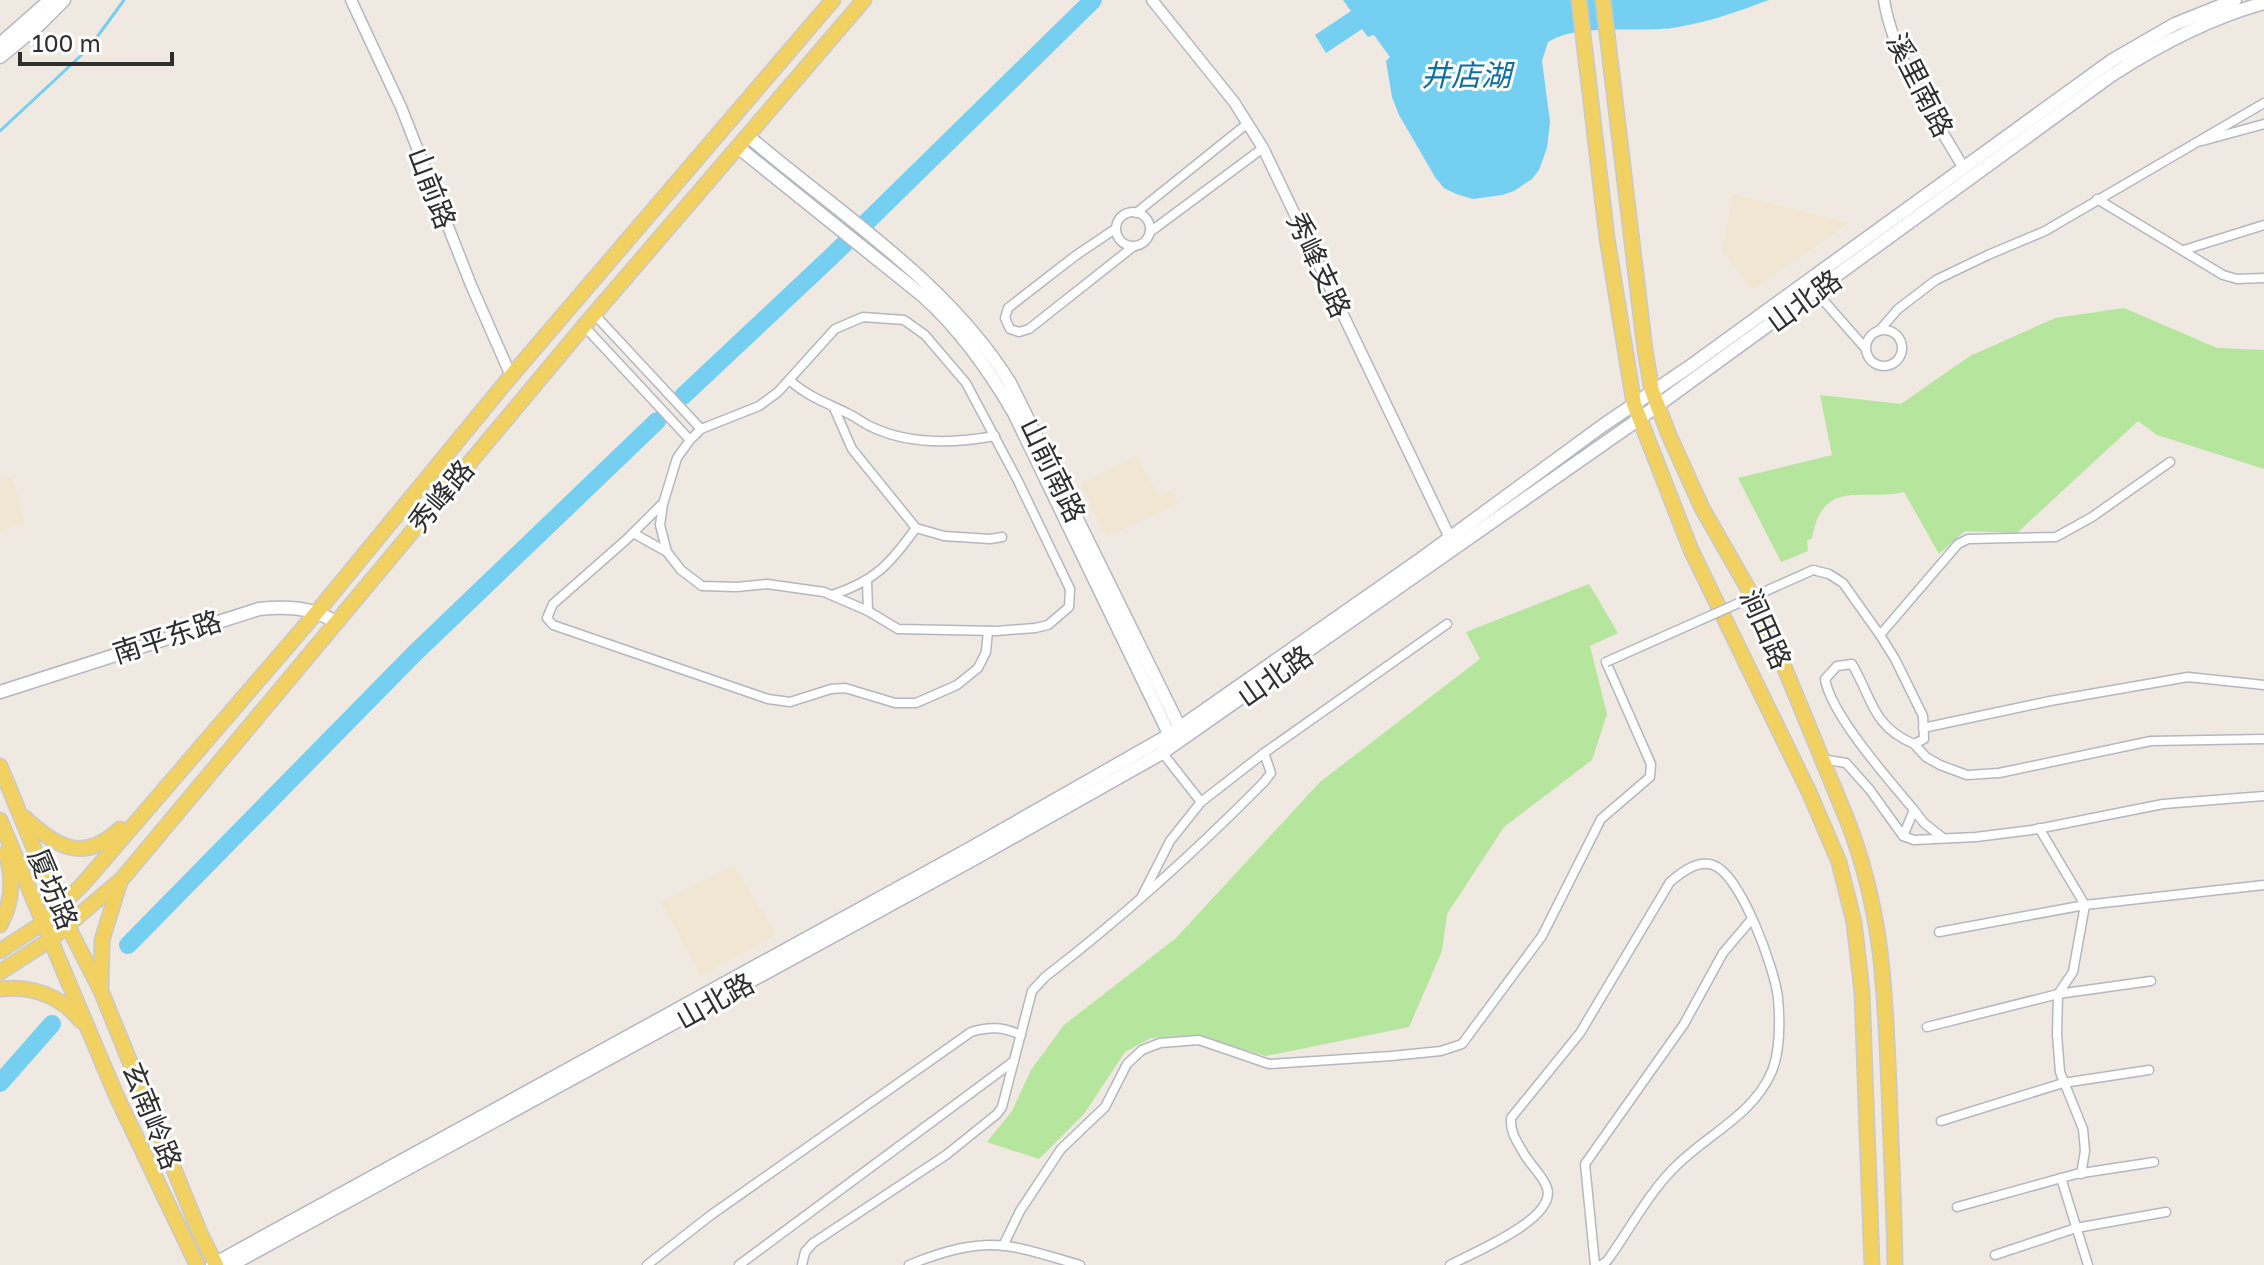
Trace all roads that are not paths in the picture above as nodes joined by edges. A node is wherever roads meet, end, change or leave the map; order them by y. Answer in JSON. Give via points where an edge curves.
{"nodes":[{"id":1,"x":50,"y":0,"type":"edge"},
{"id":2,"x":64,"y":0,"type":"edge"},
{"id":3,"x":351,"y":0,"type":"edge"},
{"id":4,"x":833,"y":0,"type":"edge"},
{"id":5,"x":864,"y":0,"type":"edge"},
{"id":6,"x":1152,"y":0,"type":"edge"},
{"id":7,"x":1579,"y":0,"type":"edge"},
{"id":8,"x":1603,"y":0,"type":"edge"},
{"id":9,"x":1884,"y":0,"type":"edge"},
{"id":10,"x":2235,"y":0,"type":"edge"},
{"id":11,"x":2264,"y":3,"type":"edge"},
{"id":12,"x":0,"y":44,"type":"edge"},
{"id":13,"x":0,"y":57,"type":"edge"},
{"id":14,"x":2264,"y":103,"type":"edge"},
{"id":15,"x":1248,"y":123,"type":"junction"},
{"id":16,"x":2264,"y":124,"type":"edge"},
{"id":17,"x":743,"y":142,"type":"junction"},
{"id":18,"x":2190,"y":144,"type":"junction"},
{"id":19,"x":1263,"y":148,"type":"junction"},
{"id":20,"x":1963,"y":167,"type":"junction"},
{"id":21,"x":2097,"y":199,"type":"junction"},
{"id":22,"x":1136,"y":213,"type":"junction"},
{"id":23,"x":2264,"y":225,"type":"edge"},
{"id":24,"x":1115,"y":229,"type":"junction"},
{"id":25,"x":1150,"y":232,"type":"junction"},
{"id":26,"x":1134,"y":246,"type":"junction"},
{"id":27,"x":2184,"y":250,"type":"junction"},
{"id":28,"x":2264,"y":278,"type":"edge"},
{"id":29,"x":1816,"y":292,"type":"junction"},
{"id":30,"x":595,"y":315,"type":"junction"},
{"id":31,"x":584,"y":326,"type":"junction"},
{"id":32,"x":1879,"y":331,"type":"junction"},
{"id":33,"x":1866,"y":349,"type":"junction"},
{"id":34,"x":511,"y":376,"type":"junction"},
{"id":35,"x":789,"y":380,"type":"junction"},
{"id":36,"x":1652,"y":391,"type":"junction"},
{"id":37,"x":1634,"y":404,"type":"junction"},
{"id":38,"x":1657,"y":406,"type":"junction"},
{"id":39,"x":834,"y":408,"type":"junction"},
{"id":40,"x":1639,"y":419,"type":"junction"},
{"id":41,"x":701,"y":429,"type":"junction"},
{"id":42,"x":995,"y":436,"type":"junction"},
{"id":43,"x":690,"y":440,"type":"junction"},
{"id":44,"x":2170,"y":462,"type":"dead end"},
{"id":45,"x":663,"y":504,"type":"junction"},
{"id":46,"x":916,"y":528,"type":"junction"},
{"id":47,"x":633,"y":533,"type":"junction"},
{"id":48,"x":1002,"y":537,"type":"dead end"},
{"id":49,"x":1452,"y":543,"type":"junction"},
{"id":50,"x":667,"y":552,"type":"junction"},
{"id":51,"x":867,"y":581,"type":"junction"},
{"id":52,"x":832,"y":595,"type":"junction"},
{"id":53,"x":868,"y":611,"type":"junction"},
{"id":54,"x":314,"y":616,"type":"junction"},
{"id":55,"x":1447,"y":624,"type":"dead end"},
{"id":56,"x":333,"y":626,"type":"junction"},
{"id":57,"x":988,"y":631,"type":"junction"},
{"id":58,"x":1880,"y":635,"type":"junction"},
{"id":59,"x":2264,"y":685,"type":"edge"},
{"id":60,"x":0,"y":692,"type":"edge"},
{"id":61,"x":0,"y":699,"type":"edge"},
{"id":62,"x":1923,"y":728,"type":"junction"},
{"id":63,"x":1177,"y":736,"type":"junction"},
{"id":64,"x":2264,"y":739,"type":"edge"},
{"id":65,"x":1914,"y":744,"type":"junction"},
{"id":66,"x":1159,"y":748,"type":"junction"},
{"id":67,"x":1264,"y":753,"type":"junction"},
{"id":68,"x":1821,"y":759,"type":"junction"},
{"id":69,"x":0,"y":766,"type":"edge"},
{"id":70,"x":2264,"y":796,"type":"edge"},
{"id":71,"x":1201,"y":802,"type":"junction"},
{"id":72,"x":146,"y":810,"type":"junction"},
{"id":73,"x":1914,"y":810,"type":"junction"},
{"id":74,"x":21,"y":814,"type":"junction"},
{"id":75,"x":1,"y":822,"type":"edge"},
{"id":76,"x":2039,"y":828,"type":"junction"},
{"id":77,"x":1903,"y":836,"type":"junction"},
{"id":78,"x":1944,"y":839,"type":"junction"},
{"id":79,"x":122,"y":879,"type":"junction"},
{"id":80,"x":2264,"y":885,"type":"edge"},
{"id":81,"x":1139,"y":901,"type":"junction"},
{"id":82,"x":2085,"y":905,"type":"junction"},
{"id":83,"x":59,"y":909,"type":"junction"},
{"id":84,"x":1751,"y":920,"type":"junction"},
{"id":85,"x":43,"y":923,"type":"junction"},
{"id":86,"x":0,"y":925,"type":"edge"},
{"id":87,"x":67,"y":925,"type":"junction"},
{"id":88,"x":1939,"y":932,"type":"dead end"},
{"id":89,"x":50,"y":940,"type":"junction"},
{"id":90,"x":0,"y":951,"type":"edge"},
{"id":91,"x":94,"y":963,"type":"junction"},
{"id":92,"x":0,"y":972,"type":"edge"},
{"id":93,"x":2151,"y":981,"type":"dead end"},
{"id":94,"x":70,"y":983,"type":"joint"},
{"id":95,"x":0,"y":989,"type":"edge"},
{"id":96,"x":2058,"y":994,"type":"junction"},
{"id":97,"x":1927,"y":1027,"type":"dead end"},
{"id":98,"x":1021,"y":1035,"type":"junction"},
{"id":99,"x":92,"y":1036,"type":"junction"},
{"id":100,"x":1014,"y":1061,"type":"junction"},
{"id":101,"x":2149,"y":1070,"type":"dead end"},
{"id":102,"x":2063,"y":1083,"type":"junction"},
{"id":103,"x":1941,"y":1121,"type":"dead end"},
{"id":104,"x":2154,"y":1162,"type":"dead end"},
{"id":105,"x":2081,"y":1174,"type":"junction"},
{"id":106,"x":2061,"y":1178,"type":"junction"},
{"id":107,"x":1957,"y":1207,"type":"dead end"},
{"id":108,"x":2166,"y":1212,"type":"dead end"},
{"id":109,"x":2076,"y":1228,"type":"junction"},
{"id":110,"x":1003,"y":1246,"type":"junction"},
{"id":111,"x":1995,"y":1255,"type":"dead end"},
{"id":112,"x":214,"y":1264,"type":"edge"},
{"id":113,"x":197,"y":1265,"type":"edge"},
{"id":114,"x":231,"y":1265,"type":"edge"},
{"id":115,"x":647,"y":1265,"type":"edge"},
{"id":116,"x":739,"y":1265,"type":"edge"},
{"id":117,"x":802,"y":1265,"type":"edge"},
{"id":118,"x":909,"y":1265,"type":"edge"},
{"id":119,"x":1080,"y":1265,"type":"edge"},
{"id":120,"x":1450,"y":1265,"type":"edge"},
{"id":121,"x":1595,"y":1265,"type":"edge"},
{"id":122,"x":1601,"y":1265,"type":"edge"},
{"id":123,"x":1872,"y":1265,"type":"edge"},
{"id":124,"x":1895,"y":1265,"type":"edge"},
{"id":125,"x":2088,"y":1265,"type":"edge"}],
"edges":[{"from":1,"to":12,"type":"main road"},
{"from":2,"to":13,"type":"main road"},
{"from":3,"to":34,"type":"street","name":"山前路","via":[[401,107]]},
{"from":4,"to":34,"type":"main road","name":"秀峰路"},
{"from":5,"to":17,"type":"main road","name":"秀峰路"},
{"from":6,"to":15,"type":"street","name":"秀峰支路"},
{"from":7,"to":37,"type":"main road","name":"涧田路","via":[[1607,238]]},
{"from":8,"to":36,"type":"main road","name":"涧田路"},
{"from":9,"to":20,"type":"street","name":"溪里南路","via":[[1917,86]]},
{"from":10,"to":20,"type":"main road","name":"山北路","via":[[2186,19],[2111,61]]},
{"from":11,"to":29,"type":"main road","name":"山北路","via":[[2197,27],[2122,68]]},
{"from":14,"to":18,"type":"street"},
{"from":15,"to":19,"type":"street","name":"秀峰支路"},
{"from":15,"to":22,"type":"street"},
{"from":16,"to":18,"type":"street"},
{"from":17,"to":30,"type":"main road","name":"秀峰路"},
{"from":17,"to":63,"type":"main road","name":"山前南路","via":[[833,226],[936,308],[966,340],[1014,413]]},
{"from":17,"to":63,"type":"main road","name":"山前南路","via":[[872,237],[956,313],[1000,367]]},
{"from":18,"to":21,"type":"street"},
{"from":19,"to":25,"type":"street"},
{"from":19,"to":49,"type":"street","name":"秀峰支路"},
{"from":20,"to":36,"type":"main road","name":"山北路"},
{"from":21,"to":27,"type":"street"},
{"from":21,"to":32,"type":"street","via":[[2045,231],[1936,280]]},
{"from":22,"to":24,"type":"street","via":[[1122,215]]},
{"from":22,"to":25,"type":"street","via":[[1146,218]]},
{"from":23,"to":27,"type":"street"},
{"from":24,"to":26,"type":"street","via":[[1119,240]]},
{"from":24,"to":26,"type":"street","via":[[1008,308],[1010,329],[1029,329]]},
{"from":25,"to":26,"type":"street"},
{"from":27,"to":28,"type":"street","via":[[2229,278]]},
{"from":29,"to":33,"type":"street"},
{"from":29,"to":38,"type":"main road","name":"山北路"},
{"from":30,"to":31,"type":"main road","name":"秀峰路"},
{"from":30,"to":41,"type":"street"},
{"from":31,"to":43,"type":"street"},
{"from":31,"to":56,"type":"main road","name":"秀峰路"},
{"from":32,"to":33,"type":"street","via":[[1869,337]]},
{"from":32,"to":33,"type":"street","via":[[1900,339],[1900,356],[1880,366]]},
{"from":34,"to":54,"type":"main road","name":"秀峰路"},
{"from":35,"to":39,"type":"street"},
{"from":35,"to":41,"type":"street","via":[[759,406]]},
{"from":35,"to":42,"type":"street","via":[[835,329],[863,317],[904,320],[925,335],[966,383]]},
{"from":36,"to":37,"type":"main road","name":"山北路"},
{"from":36,"to":38,"type":"main road","name":"涧田路"},
{"from":37,"to":40,"type":"main road","name":"涧田路"},
{"from":37,"to":49,"type":"main road","name":"山北路"},
{"from":38,"to":40,"type":"main road","name":"山北路"},
{"from":38,"to":68,"type":"main road","name":"涧田路","via":[[1702,508],[1762,613]]},
{"from":39,"to":42,"type":"street","via":[[875,429],[913,440]]},
{"from":39,"to":46,"type":"street","via":[[852,449]]},
{"from":40,"to":49,"type":"main road","name":"山北路"},
{"from":40,"to":123,"type":"main road","name":"涧田路","via":[[1691,550],[1809,792],[1849,897],[1862,982]]},
{"from":41,"to":43,"type":"street"},
{"from":42,"to":57,"type":"street","via":[[1070,589],[1071,601],[1048,625]]},
{"from":43,"to":45,"type":"street","via":[[677,458]]},
{"from":44,"to":58,"type":"street","via":[[2056,537],[1968,539],[1958,544]]},
{"from":45,"to":47,"type":"street"},
{"from":45,"to":50,"type":"street","via":[[660,525]]},
{"from":46,"to":48,"type":"street","via":[[944,536]]},
{"from":46,"to":51,"type":"street","via":[[893,561]]},
{"from":47,"to":50,"type":"street"},
{"from":47,"to":57,"type":"street","via":[[553,604],[547,618],[553,625],[768,699],[790,702],[845,688],[895,703],[916,703],[957,685],[978,668]]},
{"from":49,"to":63,"type":"main road","name":"山北路"},
{"from":50,"to":52,"type":"street","via":[[702,586],[767,584]]},
{"from":51,"to":52,"type":"street"},
{"from":51,"to":53,"type":"street"},
{"from":52,"to":53,"type":"street"},
{"from":53,"to":57,"type":"street","via":[[898,629]]},
{"from":54,"to":56,"type":"main road","name":"南平东路"},
{"from":54,"to":60,"type":"main road","name":"南平东路","via":[[273,607],[247,612]]},
{"from":54,"to":61,"type":"main road","name":"南平东路","via":[[239,621]]},
{"from":54,"to":72,"type":"main road","name":"秀峰路"},
{"from":55,"to":67,"type":"street"},
{"from":56,"to":79,"type":"main road","name":"秀峰路"},
{"from":58,"to":62,"type":"street","via":[[1923,716]]},
{"from":58,"to":110,"type":"street","bridge":true,"via":[[1843,583],[1813,570],[1606,662],[1651,764],[1650,777],[1601,819],[1542,936],[1462,1044],[1441,1051],[1269,1064],[1199,1040],[1142,1050],[1127,1064],[1105,1107],[1061,1149]]},
{"from":59,"to":62,"type":"street","via":[[2188,677]]},
{"from":62,"to":65,"type":"street","via":[[1924,739]]},
{"from":63,"to":66,"type":"main road","name":"山北路"},
{"from":64,"to":65,"type":"street","via":[[2151,741],[1967,775],[1926,757]]},
{"from":65,"to":73,"type":"street","via":[[1894,736],[1881,722],[1852,664],[1837,666],[1825,679],[1835,704],[1875,763]]},
{"from":66,"to":71,"type":"street"},
{"from":66,"to":112,"type":"main road","name":"山北路"},
{"from":66,"to":114,"type":"main road","name":"山北路","via":[[974,859]]},
{"from":67,"to":71,"type":"street"},
{"from":67,"to":81,"type":"street","via":[[1271,773],[1264,782]]},
{"from":68,"to":77,"type":"street","via":[[1846,763]]},
{"from":68,"to":124,"type":"main road","name":"涧田路","via":[[1861,856],[1879,928]]},
{"from":69,"to":74,"type":"main road","name":"厦坊路"},
{"from":70,"to":76,"type":"street","via":[[2163,804]]},
{"from":71,"to":81,"type":"street","via":[[1170,841]]},
{"from":72,"to":74,"type":"main road","via":[[109,840],[81,849],[51,841]]},
{"from":72,"to":83,"type":"main road","name":"秀峰路"},
{"from":73,"to":77,"type":"street"},
{"from":73,"to":78,"type":"street"},
{"from":74,"to":83,"type":"main road","name":"厦坊路"},
{"from":75,"to":85,"type":"main road","name":"厦坊路"},
{"from":75,"to":86,"type":"main road","via":[[12,888]]},
{"from":76,"to":78,"type":"street"},
{"from":76,"to":82,"type":"street"},
{"from":77,"to":78,"type":"street"},
{"from":79,"to":87,"type":"main road","name":"秀峰路"},
{"from":79,"to":91,"type":"main road"},
{"from":80,"to":82,"type":"street"},
{"from":81,"to":98,"type":"street","via":[[1032,991]]},
{"from":82,"to":88,"type":"street"},
{"from":82,"to":96,"type":"street","via":[[2073,972]]},
{"from":83,"to":85,"type":"main road","name":"秀峰路"},
{"from":83,"to":87,"type":"main road","name":"厦坊路"},
{"from":84,"to":120,"type":"street","via":[[1734,884],[1716,866],[1694,866],[1670,882],[1580,1033],[1511,1118],[1510,1130],[1547,1188],[1548,1199],[1526,1224]]},
{"from":84,"to":121,"type":"street","via":[[1723,953],[1684,1024],[1585,1164]]},
{"from":84,"to":122,"type":"street","via":[[1773,969],[1778,1000],[1773,1067],[1749,1106],[1674,1168]]},
{"from":85,"to":89,"type":"main road","name":"厦坊路"},
{"from":85,"to":90,"type":"main road","name":"秀峰路"},
{"from":87,"to":89,"type":"main road","name":"秀峰路"},
{"from":87,"to":91,"type":"main road","name":"厦坊路"},
{"from":89,"to":92,"type":"main road","name":"秀峰路"},
{"from":89,"to":94,"type":"main road","name":"厦坊路"},
{"from":91,"to":112,"type":"main road","name":"玄南岭路"},
{"from":93,"to":96,"type":"street"},
{"from":94,"to":99,"type":"main road","name":"玄南岭路"},
{"from":95,"to":99,"type":"main road","via":[[25,989],[55,998]]},
{"from":96,"to":97,"type":"street"},
{"from":96,"to":102,"type":"street","via":[[2057,1050]]},
{"from":98,"to":100,"type":"street"},
{"from":98,"to":115,"type":"street","via":[[986,1027],[971,1032]]},
{"from":99,"to":113,"type":"main road","name":"玄南岭路"},
{"from":100,"to":116,"type":"street"},
{"from":100,"to":117,"type":"street","via":[[997,1114],[946,1155],[813,1243]]},
{"from":101,"to":102,"type":"street"},
{"from":102,"to":103,"type":"street"},
{"from":102,"to":105,"type":"street","via":[[2083,1129]]},
{"from":104,"to":105,"type":"street"},
{"from":105,"to":106,"type":"street"},
{"from":106,"to":107,"type":"street"},
{"from":106,"to":109,"type":"street"},
{"from":108,"to":109,"type":"street"},
{"from":109,"to":111,"type":"street"},
{"from":109,"to":125,"type":"street"},
{"from":110,"to":118,"type":"street","via":[[938,1253]]},
{"from":110,"to":119,"type":"street"}]}
